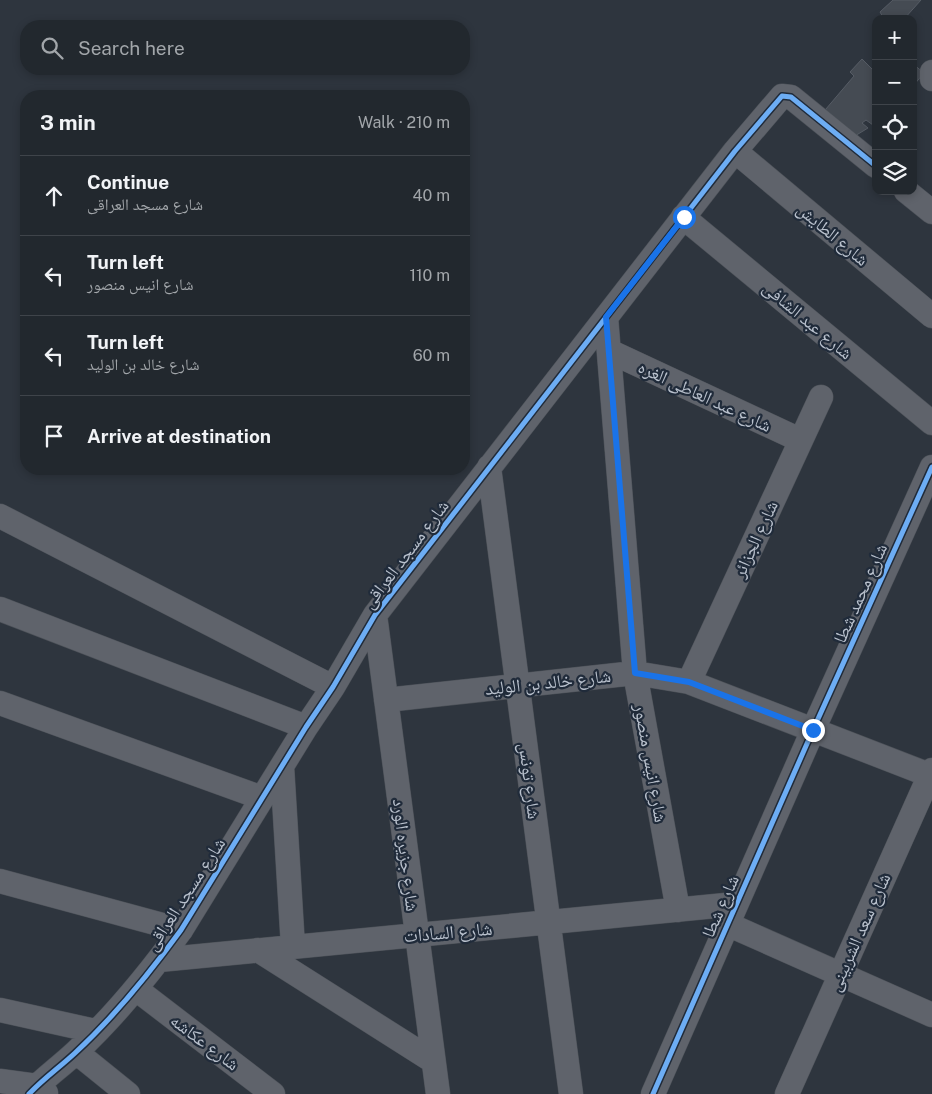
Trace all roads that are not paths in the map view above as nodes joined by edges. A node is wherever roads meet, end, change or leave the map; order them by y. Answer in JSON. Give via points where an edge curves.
{"nodes":[{"id":1,"x":932,"y":72,"type":"edge"},
{"id":2,"x":932,"y":79,"type":"edge"},
{"id":3,"x":735,"y":151,"type":"junction"},
{"id":4,"x":872,"y":163,"type":"edge"},
{"id":5,"x":911,"y":195,"type":"edge"},
{"id":6,"x":932,"y":212,"type":"edge"},
{"id":7,"x":684,"y":217,"type":"junction"},
{"id":8,"x":932,"y":316,"type":"edge"},
{"id":9,"x":606,"y":317,"type":"junction"},
{"id":10,"x":609,"y":351,"type":"junction"},
{"id":11,"x":821,"y":397,"type":"dead end"},
{"id":12,"x":932,"y":423,"type":"edge"},
{"id":13,"x":800,"y":440,"type":"junction"},
{"id":14,"x":489,"y":467,"type":"junction"},
{"id":15,"x":932,"y":467,"type":"edge"},
{"id":16,"x":0,"y":516,"type":"edge"},
{"id":17,"x":0,"y":609,"type":"edge"},
{"id":18,"x":375,"y":615,"type":"junction"},
{"id":19,"x":635,"y":673,"type":"junction"},
{"id":20,"x":689,"y":682,"type":"junction"},
{"id":21,"x":517,"y":685,"type":"junction"},
{"id":22,"x":334,"y":687,"type":"junction"},
{"id":23,"x":386,"y":700,"type":"junction"},
{"id":24,"x":0,"y":703,"type":"edge"},
{"id":25,"x":306,"y":727,"type":"junction"},
{"id":26,"x":813,"y":730,"type":"junction"},
{"id":27,"x":282,"y":766,"type":"junction"},
{"id":28,"x":931,"y":774,"type":"edge"},
{"id":29,"x":262,"y":798,"type":"junction"},
{"id":30,"x":0,"y":881,"type":"edge"},
{"id":31,"x":678,"y":910,"type":"junction"},
{"id":32,"x":732,"y":914,"type":"junction"},
{"id":33,"x":548,"y":922,"type":"junction"},
{"id":34,"x":181,"y":930,"type":"junction"},
{"id":35,"x":416,"y":935,"type":"junction"},
{"id":36,"x":293,"y":947,"type":"junction"},
{"id":37,"x":258,"y":950,"type":"junction"},
{"id":38,"x":159,"y":960,"type":"junction"},
{"id":39,"x":840,"y":975,"type":"junction"},
{"id":40,"x":136,"y":989,"type":"junction"},
{"id":41,"x":0,"y":1010,"type":"edge"},
{"id":42,"x":932,"y":1015,"type":"edge"},
{"id":43,"x":95,"y":1031,"type":"junction"},
{"id":44,"x":76,"y":1052,"type":"junction"},
{"id":45,"x":433,"y":1061,"type":"junction"},
{"id":46,"x":0,"y":1081,"type":"edge"},
{"id":47,"x":38,"y":1091,"type":"edge"},
{"id":48,"x":128,"y":1094,"type":"edge"},
{"id":49,"x":274,"y":1094,"type":"edge"},
{"id":50,"x":438,"y":1094,"type":"edge"},
{"id":51,"x":571,"y":1094,"type":"edge"},
{"id":52,"x":652,"y":1094,"type":"edge"},
{"id":53,"x":787,"y":1094,"type":"edge"}],
"edges":[{"from":1,"to":2,"type":"street"},
{"from":3,"to":4,"type":"street","name":"شارع مسجد العراقى","via":[[782,96],[791,97]]},
{"from":3,"to":7,"type":"street","name":"شارع مسجد العراقى"},
{"from":3,"to":8,"type":"street","name":"شارع الطايش"},
{"from":5,"to":6,"type":"street"},
{"from":7,"to":9,"type":"street","name":"شارع مسجد العراقى"},
{"from":7,"to":12,"type":"street","name":"شارع عبد الشافى"},
{"from":9,"to":10,"type":"street","name":"شارع انيس منصور"},
{"from":9,"to":14,"type":"street","name":"شارع مسجد العراقى"},
{"from":10,"to":13,"type":"street","name":"شارع عبد العاطى الغره"},
{"from":10,"to":19,"type":"street","name":"شارع انيس منصور"},
{"from":11,"to":13,"type":"street","name":"شارع الجزائر"},
{"from":13,"to":20,"type":"street","name":"شارع الجزائر"},
{"from":14,"to":18,"type":"street","name":"شارع مسجد العراقى"},
{"from":14,"to":21,"type":"street","name":"شارع تونس"},
{"from":15,"to":26,"type":"street","name":"شارع محمد شطا"},
{"from":16,"to":22,"type":"street"},
{"from":17,"to":25,"type":"street"},
{"from":18,"to":22,"type":"street","name":"شارع مسجد العراقى"},
{"from":18,"to":23,"type":"street","name":"شارع جزيره الورد"},
{"from":19,"to":20,"type":"street","name":"شارع خالد بن الوليد"},
{"from":19,"to":21,"type":"street","name":"شارع خالد بن الوليد"},
{"from":19,"to":31,"type":"street","name":"شارع انيس منصور"},
{"from":20,"to":26,"type":"street","name":"شارع خالد بن الوليد"},
{"from":21,"to":23,"type":"street","name":"شارع خالد بن الوليد"},
{"from":21,"to":33,"type":"street","name":"شارع تونس"},
{"from":22,"to":25,"type":"street","name":"شارع مسجد العراقى"},
{"from":23,"to":35,"type":"street","name":"شارع جزيره الورد"},
{"from":24,"to":29,"type":"street"},
{"from":25,"to":27,"type":"street","name":"شارع مسجد العراقى"},
{"from":26,"to":28,"type":"street","name":"شارع خالد بن الوليد"},
{"from":26,"to":32,"type":"street","name":"شارع شطا"},
{"from":27,"to":29,"type":"street","name":"شارع مسجد العراقى"},
{"from":27,"to":36,"type":"street"},
{"from":28,"to":39,"type":"street","name":"شارع سعد الشربينى"},
{"from":29,"to":34,"type":"street","name":"شارع مسجد العراقى"},
{"from":30,"to":34,"type":"street"},
{"from":31,"to":32,"type":"street","name":"شارع السادات"},
{"from":31,"to":33,"type":"street","name":"شارع السادات"},
{"from":32,"to":39,"type":"street"},
{"from":32,"to":52,"type":"street","name":"شارع شطا"},
{"from":33,"to":35,"type":"street","name":"شارع السادات"},
{"from":33,"to":51,"type":"street","name":"شارع تونس"},
{"from":34,"to":38,"type":"street","name":"شارع مسجد العراقى"},
{"from":35,"to":36,"type":"street","name":"شارع السادات"},
{"from":35,"to":45,"type":"street","name":"شارع جزيره الورد"},
{"from":36,"to":37,"type":"street","name":"شارع السادات"},
{"from":37,"to":38,"type":"street","name":"شارع السادات"},
{"from":37,"to":45,"type":"street"},
{"from":38,"to":40,"type":"street","name":"شارع مسجد العراقى"},
{"from":39,"to":42,"type":"street"},
{"from":39,"to":53,"type":"street","name":"شارع سعد الشربينى"},
{"from":40,"to":43,"type":"street","name":"شارع مسجد العراقى"},
{"from":40,"to":49,"type":"street","name":"شارع عكاشه"},
{"from":41,"to":43,"type":"street"},
{"from":43,"to":44,"type":"street","name":"شارع مسجد العراقى"},
{"from":44,"to":47,"type":"street","name":"شارع مسجد العراقى"},
{"from":44,"to":48,"type":"street"},
{"from":45,"to":50,"type":"street","name":"شارع جزيره الورد"},
{"from":46,"to":47,"type":"street"}]}
